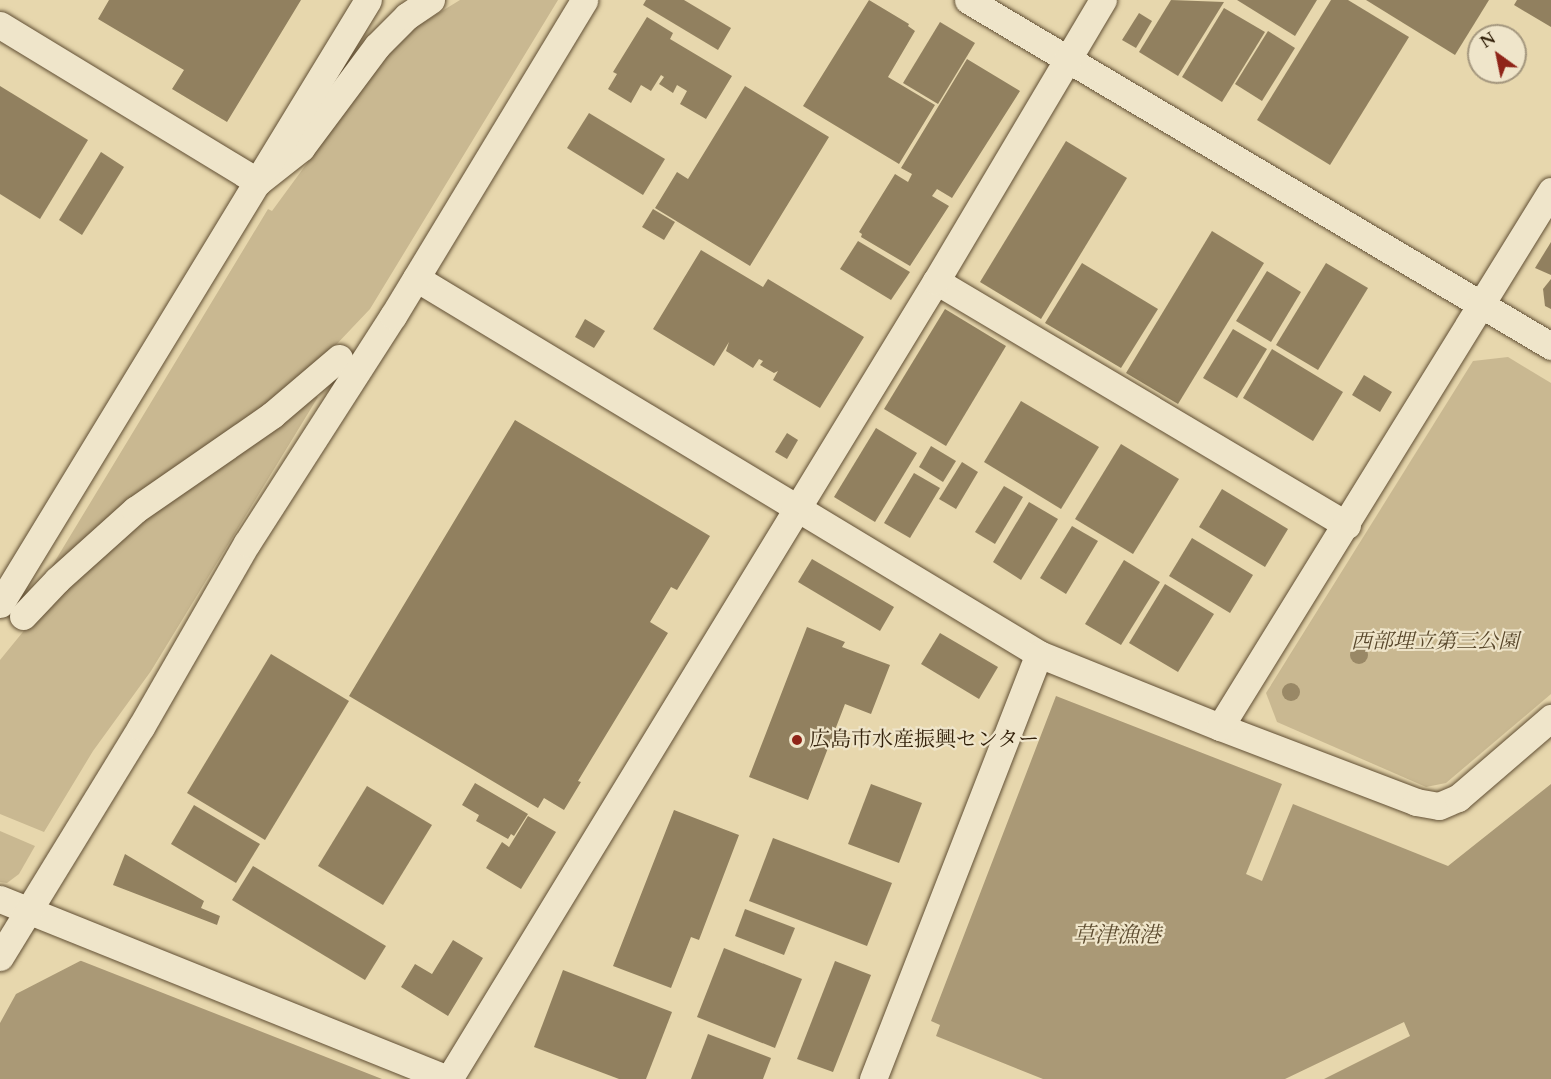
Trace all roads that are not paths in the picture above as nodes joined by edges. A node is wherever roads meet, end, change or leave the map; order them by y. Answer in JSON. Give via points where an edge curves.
{"nodes":[{"id":1,"x":368,"y":0,"type":"edge"},
{"id":2,"x":431,"y":0,"type":"edge"},
{"id":3,"x":584,"y":0,"type":"edge"},
{"id":4,"x":968,"y":0,"type":"edge"},
{"id":5,"x":1103,"y":0,"type":"edge"},
{"id":6,"x":0,"y":25,"type":"edge"},
{"id":7,"x":1066,"y":60,"type":"junction"},
{"id":8,"x":258,"y":182,"type":"junction"},
{"id":9,"x":1551,"y":192,"type":"edge"},
{"id":10,"x":416,"y":278,"type":"junction"},
{"id":11,"x":936,"y":281,"type":"junction"},
{"id":12,"x":1483,"y":304,"type":"junction"},
{"id":13,"x":1551,"y":346,"type":"edge"},
{"id":14,"x":339,"y":358,"type":"dead end"},
{"id":15,"x":796,"y":507,"type":"junction"},
{"id":16,"x":1347,"y":525,"type":"junction"},
{"id":17,"x":12,"y":610,"type":"edge"},
{"id":18,"x":1039,"y":654,"type":"junction"},
{"id":19,"x":1551,"y":718,"type":"edge"},
{"id":20,"x":1220,"y":727,"type":"junction"},
{"id":21,"x":0,"y":899,"type":"edge"},
{"id":22,"x":24,"y":918,"type":"junction"},
{"id":23,"x":0,"y":957,"type":"edge"},
{"id":24,"x":882,"y":1076,"type":"edge"},
{"id":25,"x":448,"y":1079,"type":"edge"}],
"edges":[{"from":1,"to":8,"type":"street"},
{"from":2,"to":8,"type":"street","via":[[407,16],[377,46],[302,148]]},
{"from":3,"to":10,"type":"street"},
{"from":4,"to":7,"type":"street"},
{"from":5,"to":7,"type":"street"},
{"from":6,"to":8,"type":"street"},
{"from":7,"to":11,"type":"street"},
{"from":7,"to":12,"type":"street"},
{"from":8,"to":17,"type":"street"},
{"from":9,"to":12,"type":"street"},
{"from":10,"to":15,"type":"street"},
{"from":10,"to":22,"type":"street","via":[[247,543]]},
{"from":11,"to":15,"type":"street"},
{"from":11,"to":16,"type":"street"},
{"from":12,"to":13,"type":"street"},
{"from":12,"to":16,"type":"street"},
{"from":14,"to":17,"type":"street","via":[[272,415],[135,510],[57,580]]},
{"from":15,"to":18,"type":"street"},
{"from":15,"to":25,"type":"street"},
{"from":16,"to":20,"type":"street"},
{"from":18,"to":20,"type":"street"},
{"from":18,"to":24,"type":"street"},
{"from":19,"to":20,"type":"street","via":[[1458,798],[1439,806],[1416,802]]},
{"from":21,"to":22,"type":"street"},
{"from":22,"to":23,"type":"street"},
{"from":22,"to":25,"type":"street"}]}
